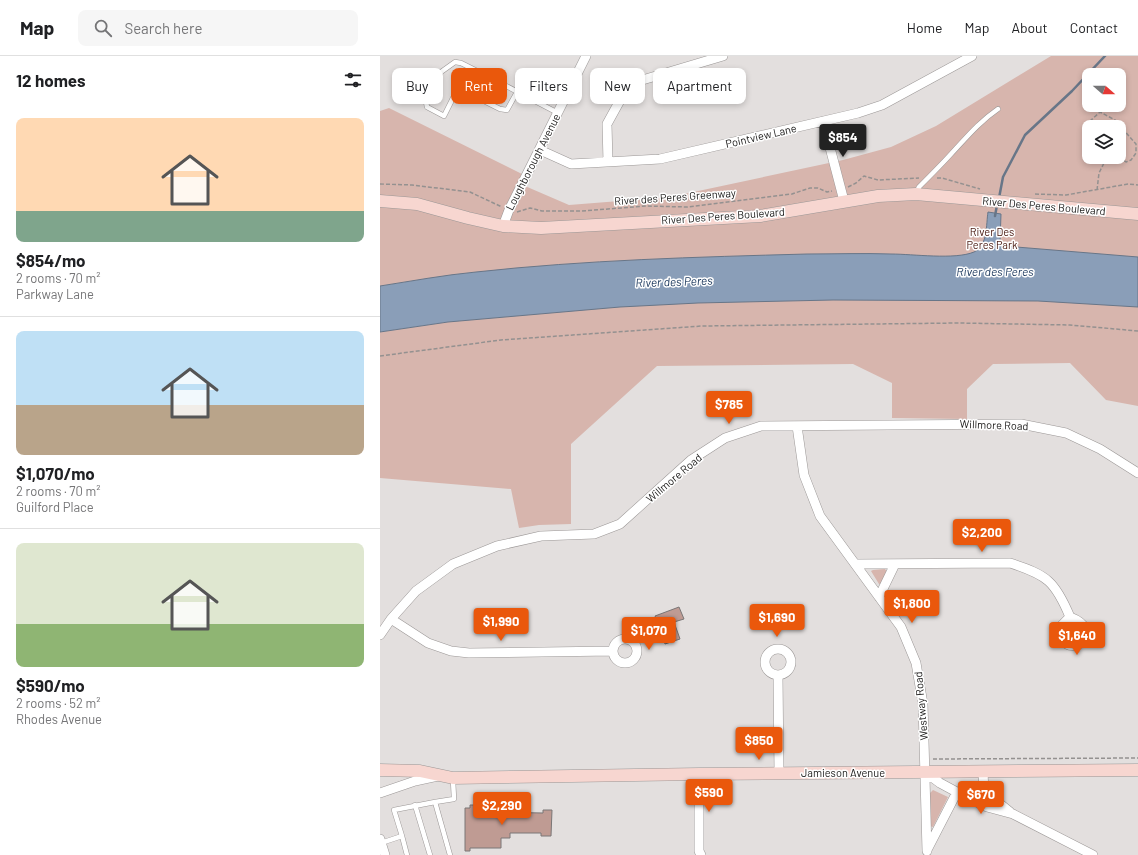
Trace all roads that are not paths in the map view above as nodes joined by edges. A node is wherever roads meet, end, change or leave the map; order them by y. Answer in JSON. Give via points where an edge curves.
{"nodes":[{"id":1,"x":586,"y":56,"type":"edge"},
{"id":2,"x":723,"y":56,"type":"edge"},
{"id":3,"x":972,"y":56,"type":"edge"},
{"id":4,"x":517,"y":92,"type":"joint"},
{"id":5,"x":540,"y":104,"type":"edge"},
{"id":6,"x":998,"y":109,"type":"dead end"},
{"id":7,"x":558,"y":113,"type":"junction"},
{"id":8,"x":823,"y":121,"type":"junction"},
{"id":9,"x":540,"y":150,"type":"junction"},
{"id":10,"x":608,"y":162,"type":"junction"},
{"id":11,"x":916,"y":194,"type":"junction"},
{"id":12,"x":380,"y":201,"type":"edge"},
{"id":13,"x":844,"y":201,"type":"junction"},
{"id":14,"x":1138,"y":214,"type":"edge"},
{"id":15,"x":503,"y":226,"type":"junction"},
{"id":16,"x":797,"y":426,"type":"junction"},
{"id":17,"x":1138,"y":473,"type":"edge"},
{"id":18,"x":856,"y":564,"type":"junction"},
{"id":19,"x":895,"y":564,"type":"junction"},
{"id":20,"x":879,"y":597,"type":"junction"},
{"id":21,"x":1070,"y":617,"type":"dead end"},
{"id":22,"x":391,"y":619,"type":"junction"},
{"id":23,"x":380,"y":635,"type":"edge"},
{"id":24,"x":613,"y":651,"type":"dead end"},
{"id":25,"x":778,"y":675,"type":"dead end"},
{"id":26,"x":380,"y":770,"type":"edge"},
{"id":27,"x":1138,"y":770,"type":"edge"},
{"id":28,"x":925,"y":772,"type":"junction"},
{"id":29,"x":983,"y":772,"type":"junction"},
{"id":30,"x":779,"y":773,"type":"junction"},
{"id":31,"x":699,"y":774,"type":"junction"},
{"id":32,"x":438,"y":776,"type":"junction"},
{"id":33,"x":453,"y":778,"type":"junction"},
{"id":34,"x":962,"y":792,"type":"junction"},
{"id":35,"x":380,"y":793,"type":"edge"},
{"id":36,"x":435,"y":802,"type":"junction"},
{"id":37,"x":415,"y":805,"type":"junction"},
{"id":38,"x":1013,"y":814,"type":"junction"},
{"id":39,"x":402,"y":836,"type":"junction"},
{"id":40,"x":381,"y":841,"type":"edge"},
{"id":41,"x":926,"y":853,"type":"edge"},
{"id":42,"x":1088,"y":854,"type":"edge"},
{"id":43,"x":385,"y":855,"type":"edge"},
{"id":44,"x":407,"y":855,"type":"edge"},
{"id":45,"x":430,"y":855,"type":"edge"},
{"id":46,"x":450,"y":855,"type":"edge"},
{"id":47,"x":701,"y":855,"type":"edge"}],
"edges":[{"from":1,"to":7,"type":"street","name":"Loughborough Avenue"},
{"from":2,"to":10,"type":"street","via":[[629,84],[607,124]]},
{"from":3,"to":8,"type":"street","name":"Pointview Lane","via":[[882,105]]},
{"from":4,"to":4,"type":"lane","via":[[455,62],[441,72],[426,102],[427,107],[444,116],[458,88],[507,110]]},
{"from":5,"to":7,"type":"lane"},
{"from":6,"to":11,"type":"lane","via":[[973,128],[919,187]]},
{"from":7,"to":9,"type":"street","name":"Loughborough Avenue"},
{"from":8,"to":10,"type":"street","name":"Pointview Lane","via":[[660,159]]},
{"from":8,"to":13,"type":"street"},
{"from":9,"to":10,"type":"street","name":"Pointview Lane","via":[[571,164]]},
{"from":9,"to":15,"type":"street","name":"Loughborough Avenue"},
{"from":11,"to":13,"type":"main road","name":"River Des Peres Boulevard","via":[[892,194]]},
{"from":11,"to":14,"type":"main road","name":"River Des Peres Boulevard","via":[[983,196],[1010,204]]},
{"from":12,"to":15,"type":"main road","name":"River Des Peres Boulevard","via":[[417,204]]},
{"from":13,"to":15,"type":"main road","name":"River Des Peres Boulevard","via":[[746,217],[552,228]]},
{"from":16,"to":17,"type":"street","name":"Willmore Road","via":[[1021,424],[1066,434],[1100,449]]},
{"from":16,"to":18,"type":"street","name":"Westway Road","via":[[804,475],[820,516]]},
{"from":16,"to":22,"type":"street","name":"Willmore Road","via":[[761,426],[725,438],[691,460],[620,524],[594,534],[541,536],[497,546],[453,564],[416,591]]},
{"from":18,"to":19,"type":"street"},
{"from":18,"to":20,"type":"street","name":"Westway Road"},
{"from":19,"to":20,"type":"street"},
{"from":19,"to":21,"type":"street","via":[[1010,563],[1034,571],[1051,582]]},
{"from":20,"to":28,"type":"street","name":"Westway Road","via":[[901,628],[916,663],[923,704]]},
{"from":22,"to":23,"type":"street","name":"Willmore Road"},
{"from":22,"to":24,"type":"street","via":[[428,643],[451,651]]},
{"from":25,"to":30,"type":"street"},
{"from":26,"to":32,"type":"main road","name":"Jamieson Avenue","via":[[420,771]]},
{"from":27,"to":29,"type":"main road","name":"Jamieson Avenue"},
{"from":28,"to":29,"type":"main road","name":"Jamieson Avenue"},
{"from":28,"to":30,"type":"main road","name":"Jamieson Avenue"},
{"from":28,"to":34,"type":"street","via":[[940,783]]},
{"from":28,"to":41,"type":"street","name":"Westway Road"},
{"from":29,"to":38,"type":"street","via":[[984,791]]},
{"from":30,"to":31,"type":"main road","name":"Jamieson Avenue"},
{"from":31,"to":33,"type":"main road","name":"Jamieson Avenue"},
{"from":31,"to":47,"type":"street"},
{"from":32,"to":33,"type":"main road","name":"Jamieson Avenue"},
{"from":32,"to":35,"type":"street"},
{"from":33,"to":36,"type":"lane","via":[[454,799]]},
{"from":34,"to":38,"type":"street","via":[[987,807]]},
{"from":34,"to":41,"type":"street","name":"Westway Road"},
{"from":36,"to":37,"type":"lane"},
{"from":36,"to":46,"type":"lane"},
{"from":37,"to":39,"type":"lane","via":[[394,810]]},
{"from":37,"to":45,"type":"lane"},
{"from":38,"to":42,"type":"street"},
{"from":39,"to":40,"type":"lane"},
{"from":39,"to":44,"type":"lane"},
{"from":40,"to":43,"type":"street"}]}
